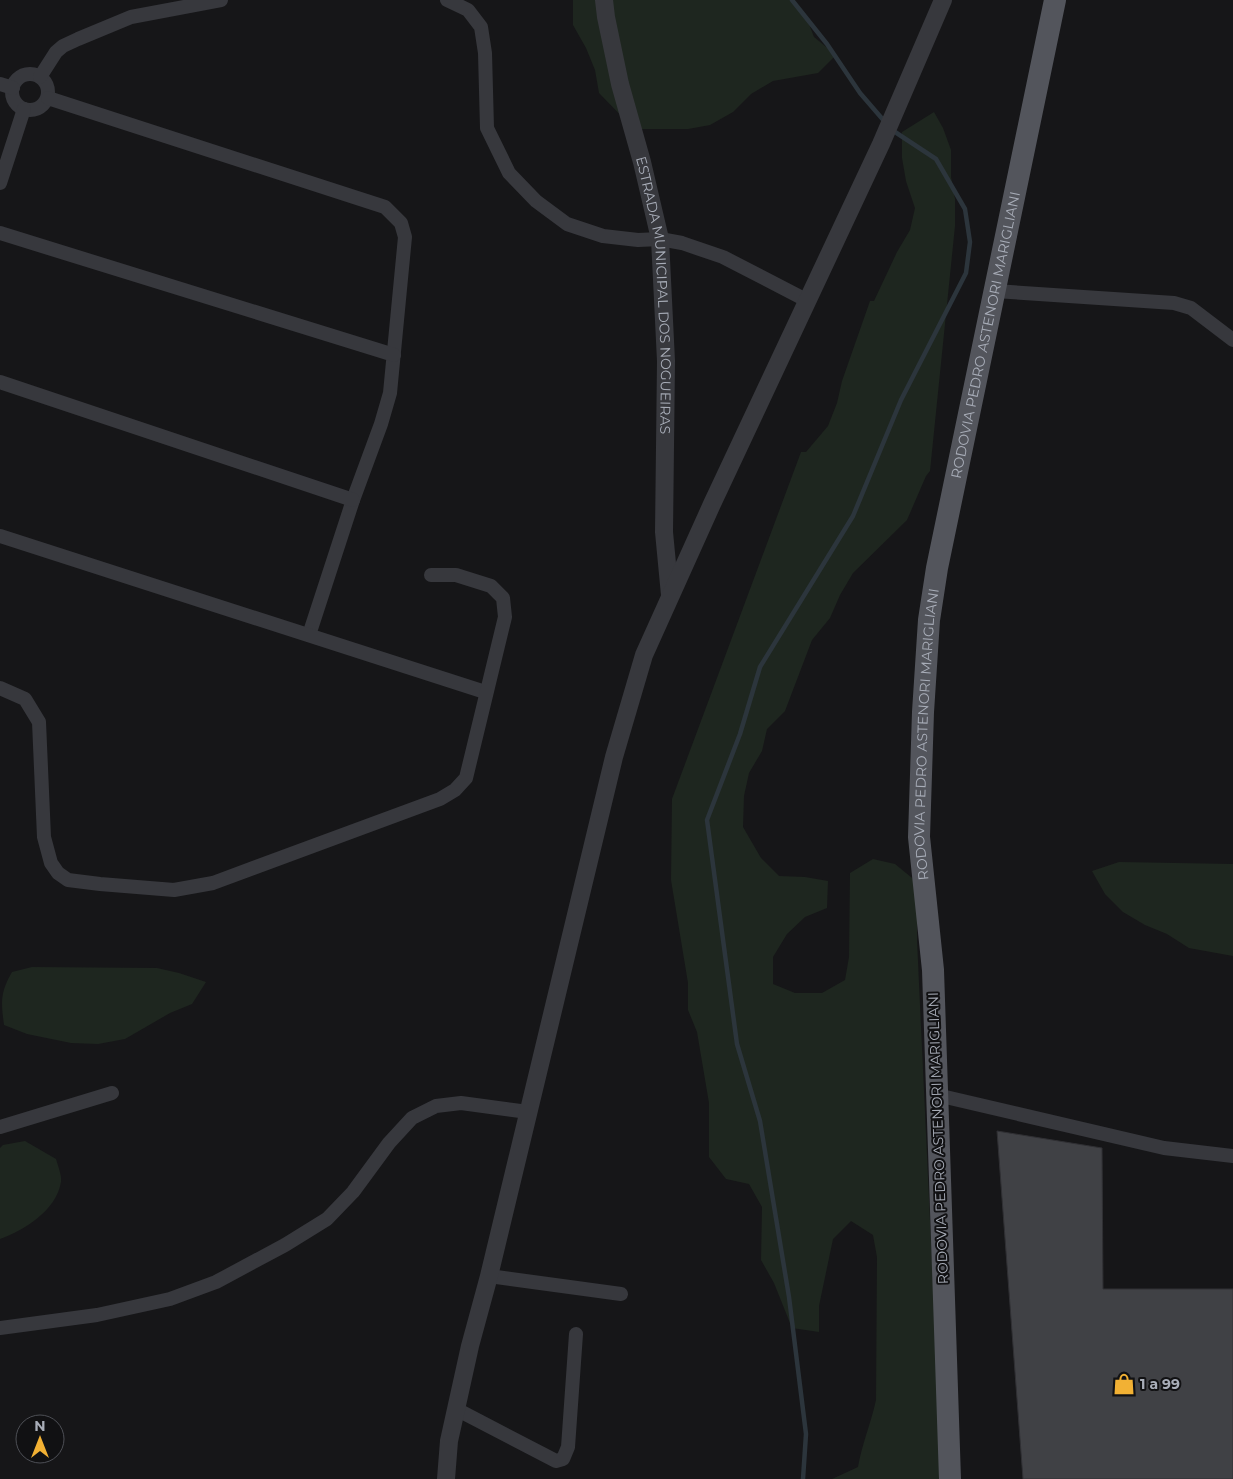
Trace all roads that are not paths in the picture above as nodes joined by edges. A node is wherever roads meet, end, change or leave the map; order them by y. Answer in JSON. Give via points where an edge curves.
{"nodes":[{"id":1,"x":220,"y":0,"type":"edge"},
{"id":2,"x":447,"y":0,"type":"edge"},
{"id":3,"x":604,"y":0,"type":"edge"},
{"id":4,"x":943,"y":0,"type":"edge"},
{"id":5,"x":1055,"y":0,"type":"edge"},
{"id":6,"x":40,"y":77,"type":"junction"},
{"id":7,"x":6,"y":86,"type":"edge"},
{"id":8,"x":48,"y":98,"type":"junction"},
{"id":9,"x":24,"y":109,"type":"junction"},
{"id":10,"x":0,"y":184,"type":"edge"},
{"id":11,"x":0,"y":232,"type":"edge"},
{"id":12,"x":660,"y":238,"type":"junction"},
{"id":13,"x":995,"y":291,"type":"junction"},
{"id":14,"x":808,"y":301,"type":"junction"},
{"id":15,"x":1233,"y":340,"type":"edge"},
{"id":16,"x":394,"y":355,"type":"junction"},
{"id":17,"x":0,"y":382,"type":"edge"},
{"id":18,"x":353,"y":500,"type":"junction"},
{"id":19,"x":0,"y":536,"type":"edge"},
{"id":20,"x":431,"y":575,"type":"dead end"},
{"id":21,"x":670,"y":596,"type":"junction"},
{"id":22,"x":309,"y":635,"type":"junction"},
{"id":23,"x":0,"y":688,"type":"edge"},
{"id":24,"x":485,"y":692,"type":"junction"},
{"id":25,"x":112,"y":1092,"type":"dead end"},
{"id":26,"x":937,"y":1094,"type":"junction"},
{"id":27,"x":528,"y":1112,"type":"junction"},
{"id":28,"x":0,"y":1127,"type":"edge"},
{"id":29,"x":1233,"y":1156,"type":"edge"},
{"id":30,"x":489,"y":1276,"type":"junction"},
{"id":31,"x":621,"y":1294,"type":"dead end"},
{"id":32,"x":0,"y":1328,"type":"edge"},
{"id":33,"x":576,"y":1334,"type":"dead end"},
{"id":34,"x":456,"y":1409,"type":"junction"},
{"id":35,"x":446,"y":1479,"type":"edge"},
{"id":36,"x":950,"y":1479,"type":"edge"}],
"edges":[{"from":1,"to":6,"type":"street","via":[[131,17],[78,39],[56,52]]},
{"from":2,"to":12,"type":"street","via":[[468,10],[481,27],[487,128],[509,173],[536,201],[567,224],[603,236],[638,240]]},
{"from":3,"to":12,"type":"street","name":"ESTRADA MUNICIPAL DOS NOGUEIRAS","via":[[620,84]]},
{"from":4,"to":14,"type":"street"},
{"from":5,"to":13,"type":"main road","name":"RODOVIA PEDRO ASTENORI MARIGLIANI"},
{"from":6,"to":7,"type":"street","via":[[24,76]]},
{"from":6,"to":8,"type":"street","via":[[46,83]]},
{"from":7,"to":9,"type":"street","via":[[14,101]]},
{"from":8,"to":9,"type":"street","via":[[42,106]]},
{"from":8,"to":16,"type":"street","via":[[386,207],[401,223],[405,237]]},
{"from":9,"to":10,"type":"street"},
{"from":11,"to":16,"type":"street"},
{"from":12,"to":14,"type":"street","via":[[682,242],[723,258]]},
{"from":12,"to":21,"type":"street","name":"ESTRADA MUNICIPAL DOS NOGUEIRAS","via":[[666,361],[664,532]]},
{"from":13,"to":15,"type":"street","via":[[1174,303],[1191,308]]},
{"from":13,"to":26,"type":"main road","name":"RODOVIA PEDRO ASTENORI MARIGLIANI","via":[[929,620],[919,836],[933,970]]},
{"from":14,"to":21,"type":"street"},
{"from":16,"to":18,"type":"street","via":[[390,393]]},
{"from":17,"to":18,"type":"street"},
{"from":18,"to":22,"type":"street"},
{"from":19,"to":22,"type":"street"},
{"from":20,"to":24,"type":"street","via":[[456,575],[491,586],[502,598],[505,617]]},
{"from":21,"to":27,"type":"street","via":[[644,655],[614,758]]},
{"from":22,"to":24,"type":"street"},
{"from":23,"to":24,"type":"street","via":[[25,699],[39,722],[44,837],[51,863],[58,873],[68,880],[174,890],[213,883],[250,870],[440,799],[455,790],[466,778]]},
{"from":25,"to":28,"type":"street"},
{"from":26,"to":29,"type":"street","via":[[1164,1148]]},
{"from":26,"to":36,"type":"main road","name":"RODOVIA PEDRO ASTENORI MARIGLIANI"},
{"from":27,"to":30,"type":"street"},
{"from":27,"to":32,"type":"street","via":[[461,1103],[436,1106],[412,1118],[353,1192],[327,1219],[216,1282],[170,1299],[97,1315]]},
{"from":30,"to":31,"type":"street"},
{"from":30,"to":34,"type":"street"},
{"from":33,"to":34,"type":"street","via":[[568,1447],[563,1459],[556,1461]]},
{"from":34,"to":35,"type":"street"}]}
